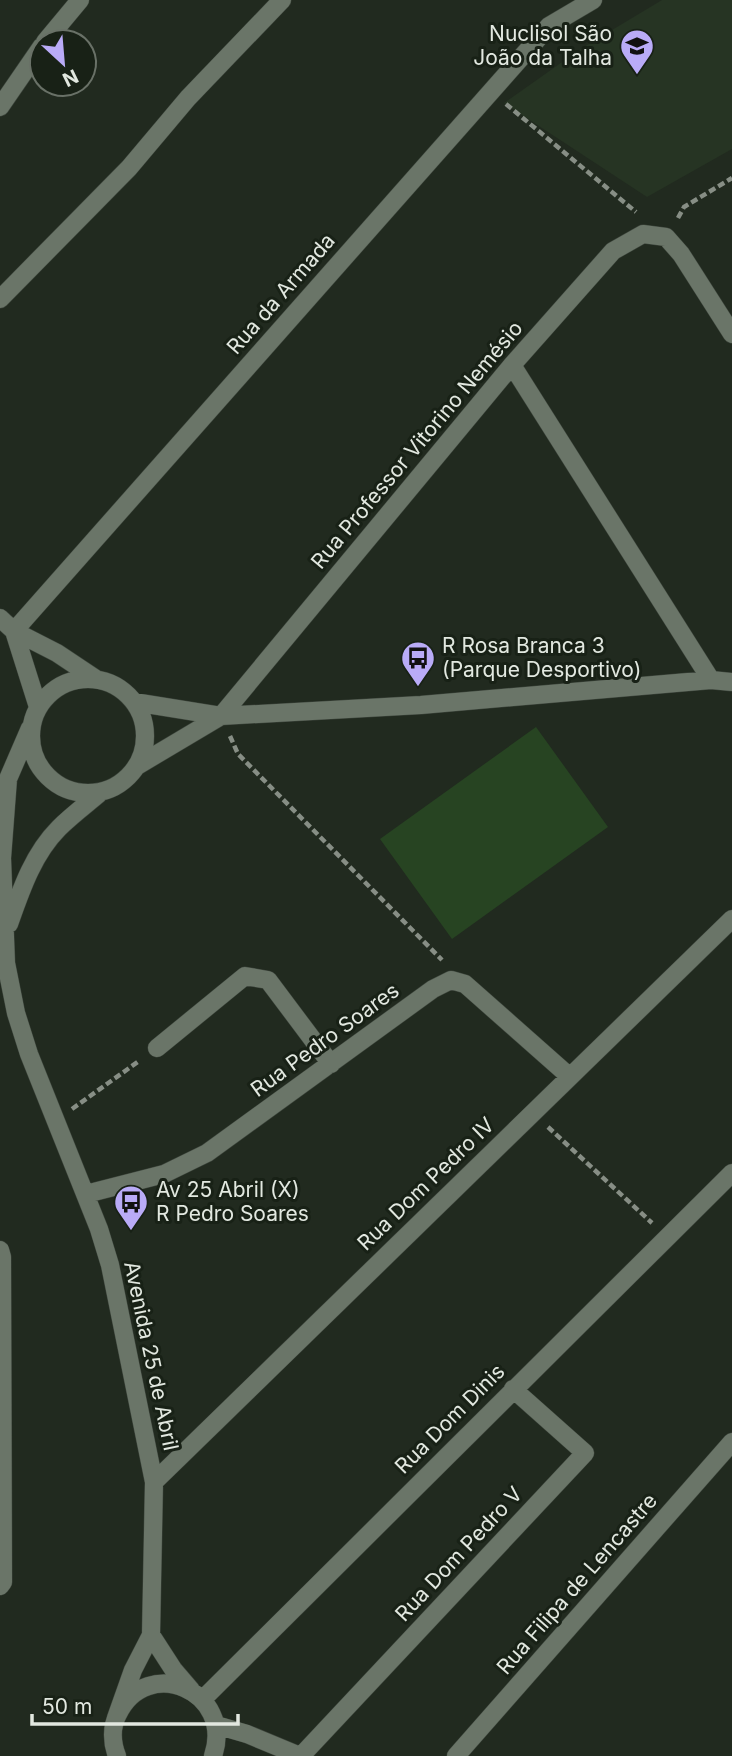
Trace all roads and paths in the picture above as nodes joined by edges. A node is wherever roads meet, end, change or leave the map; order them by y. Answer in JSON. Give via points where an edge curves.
{"nodes":[{"id":1,"x":80,"y":0,"type":"edge"},
{"id":2,"x":282,"y":0,"type":"edge"},
{"id":3,"x":593,"y":0,"type":"edge"},
{"id":4,"x":57,"y":28,"type":"edge"},
{"id":5,"x":28,"y":66,"type":"edge"},
{"id":6,"x":490,"y":91,"type":"junction"},
{"id":7,"x":0,"y":107,"type":"edge"},
{"id":8,"x":732,"y":178,"type":"edge"},
{"id":9,"x":666,"y":237,"type":"junction"},
{"id":10,"x":0,"y":299,"type":"edge"},
{"id":11,"x":732,"y":334,"type":"edge"},
{"id":12,"x":512,"y":365,"type":"junction"},
{"id":13,"x":0,"y":618,"type":"edge"},
{"id":14,"x":14,"y":631,"type":"junction"},
{"id":15,"x":96,"y":679,"type":"junction"},
{"id":16,"x":711,"y":680,"type":"junction"},
{"id":17,"x":732,"y":682,"type":"edge"},
{"id":18,"x":134,"y":702,"type":"junction"},
{"id":19,"x":38,"y":707,"type":"junction"},
{"id":20,"x":221,"y":716,"type":"junction"},
{"id":21,"x":30,"y":728,"type":"junction"},
{"id":22,"x":137,"y":766,"type":"junction"},
{"id":23,"x":101,"y":792,"type":"junction"},
{"id":24,"x":732,"y":919,"type":"edge"},
{"id":25,"x":5,"y":934,"type":"junction"},
{"id":26,"x":465,"y":984,"type":"junction"},
{"id":27,"x":157,"y":1048,"type":"joint"},
{"id":28,"x":331,"y":1064,"type":"junction"},
{"id":29,"x":569,"y":1076,"type":"junction"},
{"id":30,"x":532,"y":1112,"type":"junction"},
{"id":31,"x":56,"y":1121,"type":"junction"},
{"id":32,"x":732,"y":1173,"type":"edge"},
{"id":33,"x":86,"y":1194,"type":"junction"},
{"id":34,"x":667,"y":1237,"type":"junction"},
{"id":35,"x":0,"y":1250,"type":"edge"},
{"id":36,"x":513,"y":1389,"type":"junction"},
{"id":37,"x":732,"y":1442,"type":"edge"},
{"id":38,"x":154,"y":1482,"type":"junction"},
{"id":39,"x":0,"y":1586,"type":"edge"},
{"id":40,"x":151,"y":1635,"type":"junction"},
{"id":41,"x":197,"y":1695,"type":"junction"},
{"id":42,"x":116,"y":1718,"type":"junction"},
{"id":43,"x":216,"y":1725,"type":"junction"},
{"id":44,"x":214,"y":1755,"type":"edge"},
{"id":45,"x":117,"y":1756,"type":"edge"},
{"id":46,"x":300,"y":1756,"type":"edge"},
{"id":47,"x":456,"y":1756,"type":"edge"}],
"edges":[{"from":1,"to":4,"type":"street"},
{"from":2,"to":10,"type":"street","via":[[187,98],[128,169]]},
{"from":3,"to":6,"type":"street","name":"Rua da Armada","via":[[549,26]]},
{"from":5,"to":7,"type":"street"},
{"from":6,"to":9,"type":"path"},
{"from":6,"to":14,"type":"street","name":"Rua da Armada"},
{"from":8,"to":9,"type":"path","via":[[684,207]]},
{"from":9,"to":11,"type":"street"},
{"from":9,"to":12,"type":"street","name":"Rua Professor Vitorino Nemésio","via":[[643,234],[613,251]]},
{"from":12,"to":16,"type":"street"},
{"from":12,"to":20,"type":"street","name":"Rua Professor Vitorino Nemésio"},
{"from":13,"to":14,"type":"street"},
{"from":14,"to":15,"type":"street"},
{"from":14,"to":19,"type":"street"},
{"from":15,"to":18,"type":"street","via":[[124,691]]},
{"from":15,"to":19,"type":"street","via":[[63,684]]},
{"from":16,"to":17,"type":"street"},
{"from":16,"to":20,"type":"street","via":[[421,705]]},
{"from":18,"to":20,"type":"street"},
{"from":18,"to":22,"type":"street","via":[[145,734]]},
{"from":19,"to":21,"type":"street"},
{"from":20,"to":22,"type":"street"},
{"from":20,"to":26,"type":"path","via":[[238,754]]},
{"from":21,"to":23,"type":"street","via":[[37,764],[49,779],[64,789]]},
{"from":21,"to":25,"type":"street","name":"Avenida 25 de Abril","via":[[8,779],[2,858]]},
{"from":22,"to":23,"type":"street"},
{"from":23,"to":25,"type":"street","name":"Avenida 25 de Abril","via":[[58,829],[39,854],[24,880]]},
{"from":24,"to":29,"type":"street","name":"Rua Dom Pedro IV"},
{"from":25,"to":31,"type":"street","name":"Avenida 25 de Abril","via":[[16,1013]]},
{"from":26,"to":28,"type":"street","name":"Rua Pedro Soares","via":[[451,980],[433,989]]},
{"from":26,"to":29,"type":"street"},
{"from":27,"to":28,"type":"street","via":[[244,976],[268,980]]},
{"from":27,"to":31,"type":"path"},
{"from":28,"to":33,"type":"street","name":"Rua Pedro Soares","via":[[207,1153],[164,1174]]},
{"from":29,"to":30,"type":"street","name":"Rua Dom Pedro IV"},
{"from":30,"to":34,"type":"path"},
{"from":30,"to":38,"type":"street","name":"Rua Dom Pedro IV"},
{"from":31,"to":33,"type":"street","name":"Avenida 25 de Abril"},
{"from":32,"to":34,"type":"street","name":"Rua Dom Dinis"},
{"from":33,"to":38,"type":"street","name":"Avenida 25 de Abril","via":[[110,1265]]},
{"from":34,"to":36,"type":"street","name":"Rua Dom Dinis"},
{"from":35,"to":39,"type":"street"},
{"from":36,"to":41,"type":"street","name":"Rua Dom Dinis"},
{"from":36,"to":46,"type":"street","name":"Rua Dom Pedro V","via":[[585,1453]]},
{"from":37,"to":47,"type":"street","name":"Rua Filipa de Lencastre"},
{"from":38,"to":40,"type":"street","name":"Avenida 25 de Abril"},
{"from":40,"to":41,"type":"street"},
{"from":40,"to":42,"type":"street","name":"Avenida 25 de Abril"},
{"from":41,"to":42,"type":"street","via":[[169,1684],[146,1687],[123,1704]]},
{"from":41,"to":43,"type":"street"},
{"from":42,"to":45,"type":"street"},
{"from":43,"to":44,"type":"street"},
{"from":43,"to":46,"type":"street"}]}
